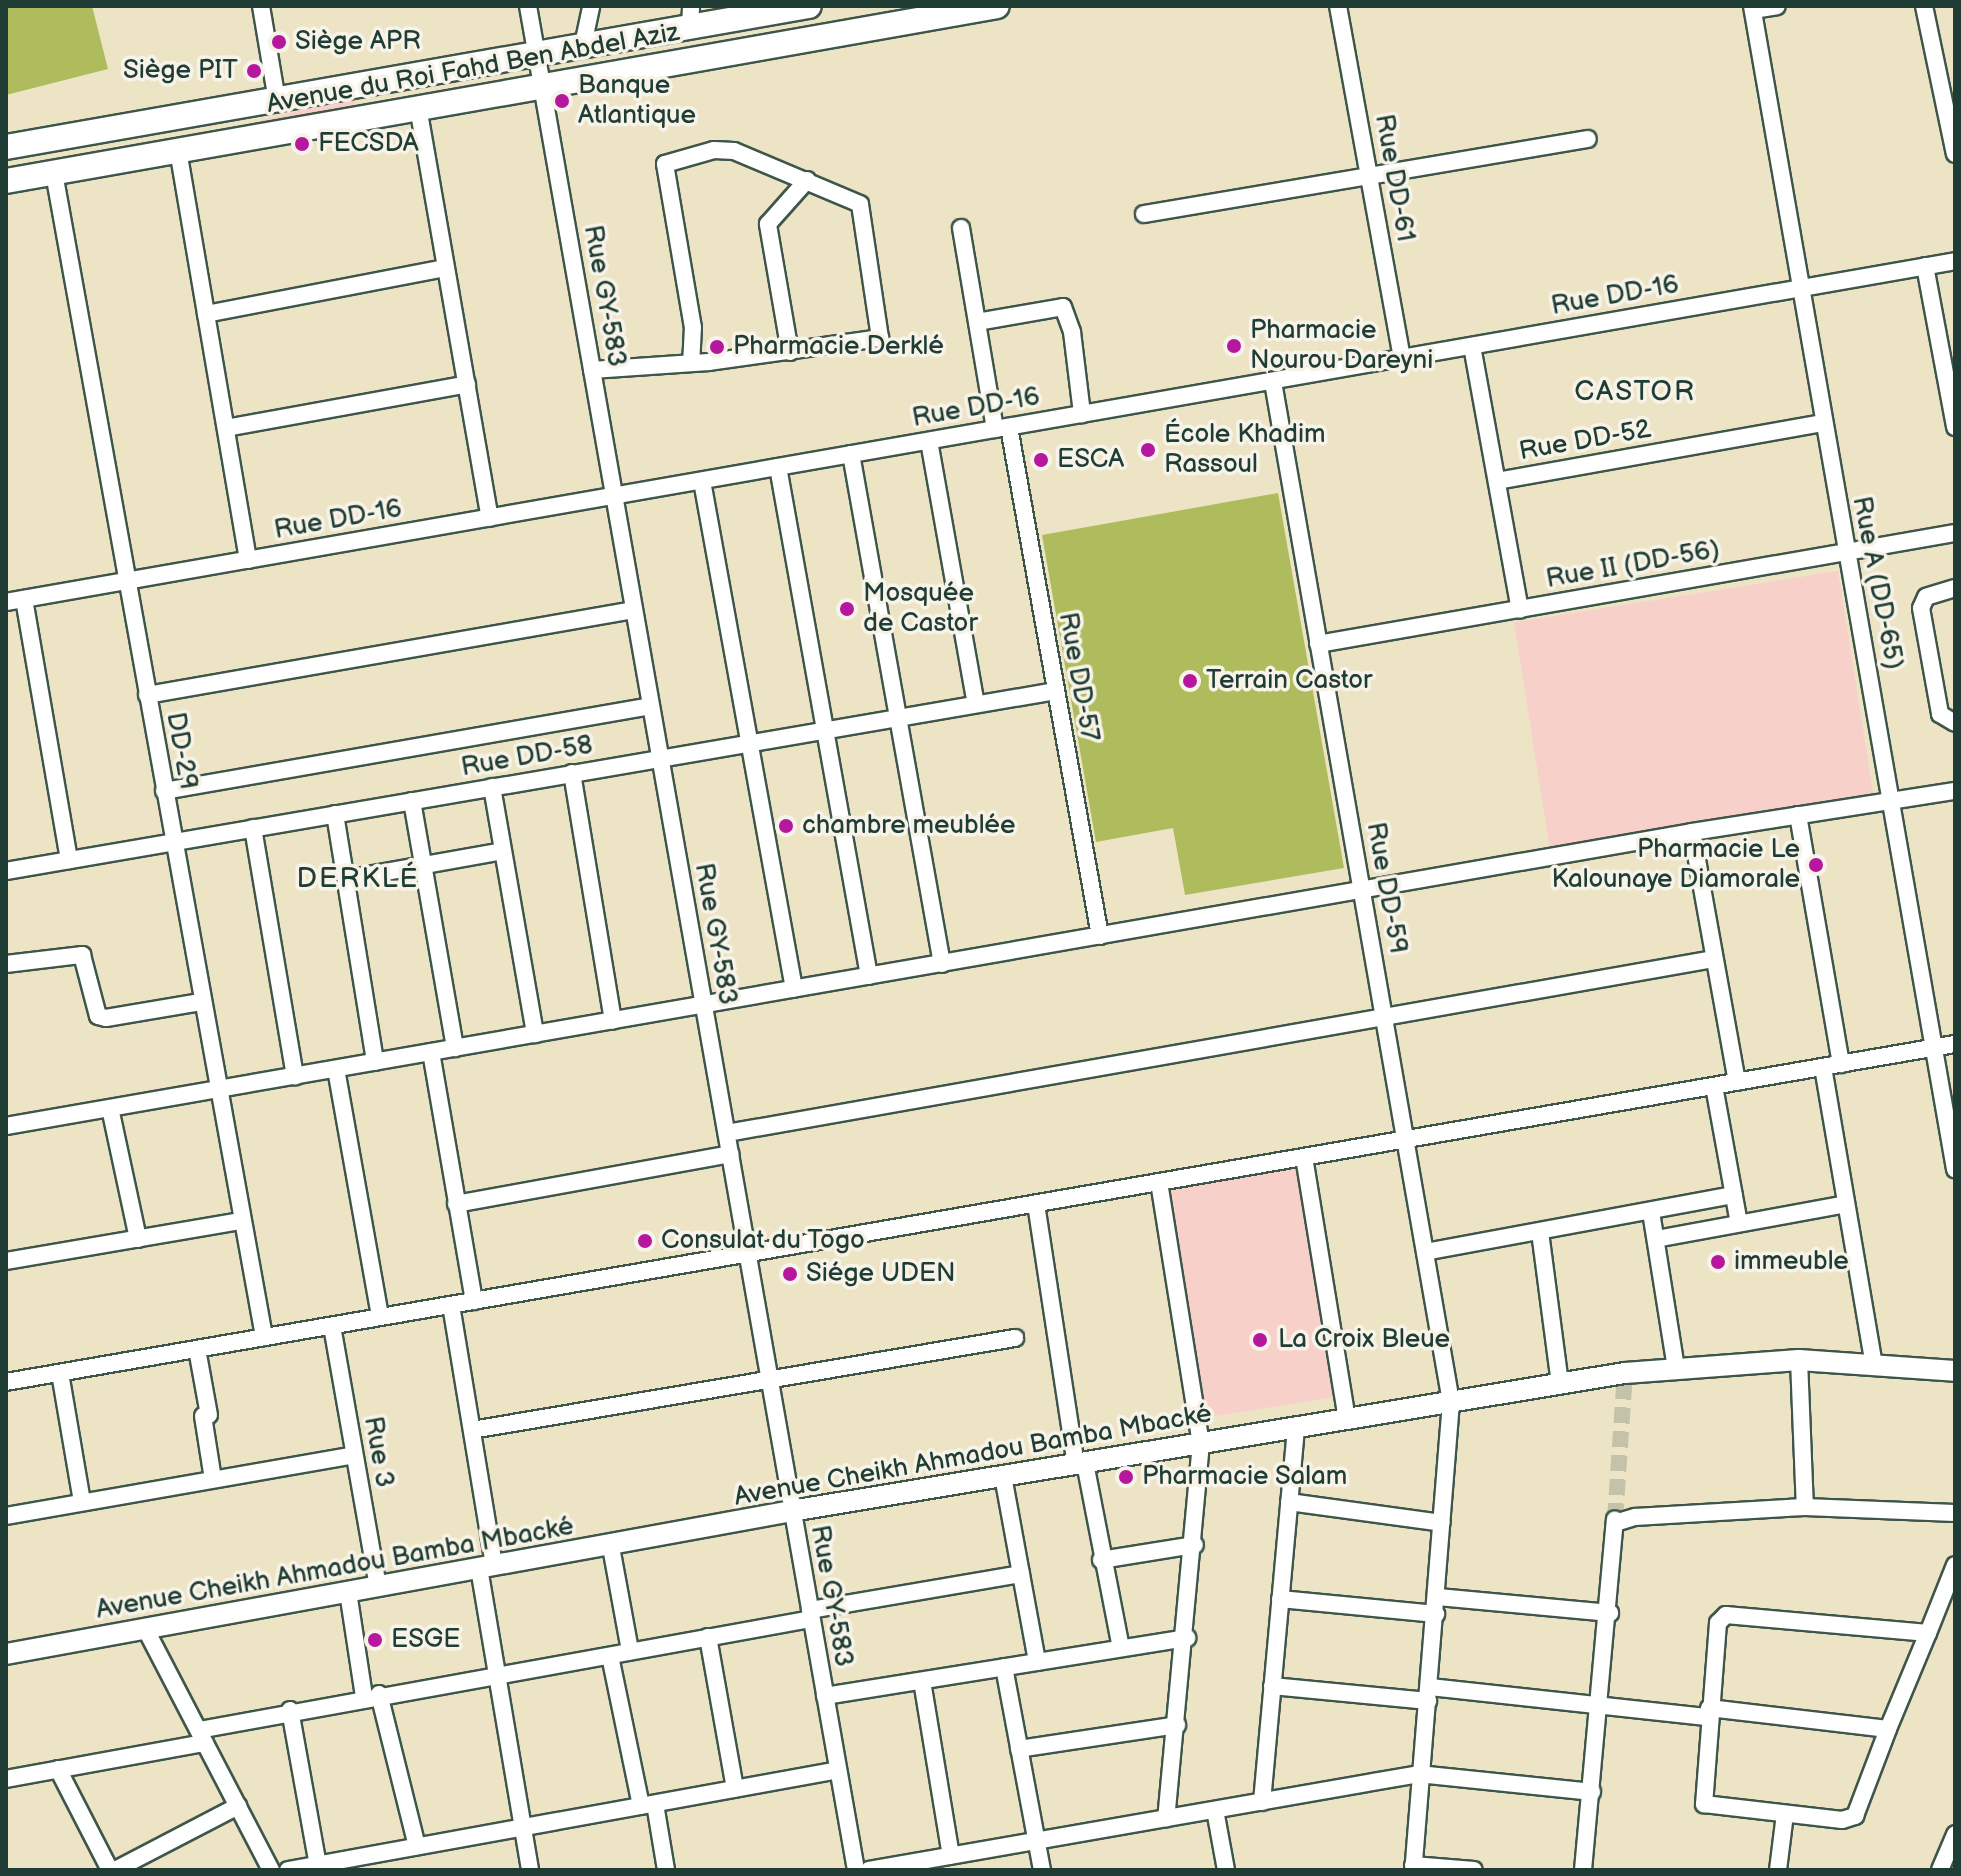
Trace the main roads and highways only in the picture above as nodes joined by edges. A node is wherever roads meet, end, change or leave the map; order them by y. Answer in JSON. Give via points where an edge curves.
{"nodes":[{"id":1,"x":809,"y":6,"type":"edge"},
{"id":2,"x":997,"y":6,"type":"edge"},
{"id":3,"x":690,"y":16,"type":"edge"},
{"id":4,"x":6,"y":147,"type":"edge"},
{"id":5,"x":6,"y":181,"type":"edge"}],
"edges":[{"from":1,"to":3,"type":"main road","name":"Avenue du Roi Fahd Ben Abdel Aziz"},
{"from":2,"to":5,"type":"main road","name":"Avenue du Roi Fahd Ben Abdel Aziz"},
{"from":3,"to":4,"type":"main road","name":"Avenue du Roi Fahd Ben Abdel Aziz","via":[[537,54]]}]}
